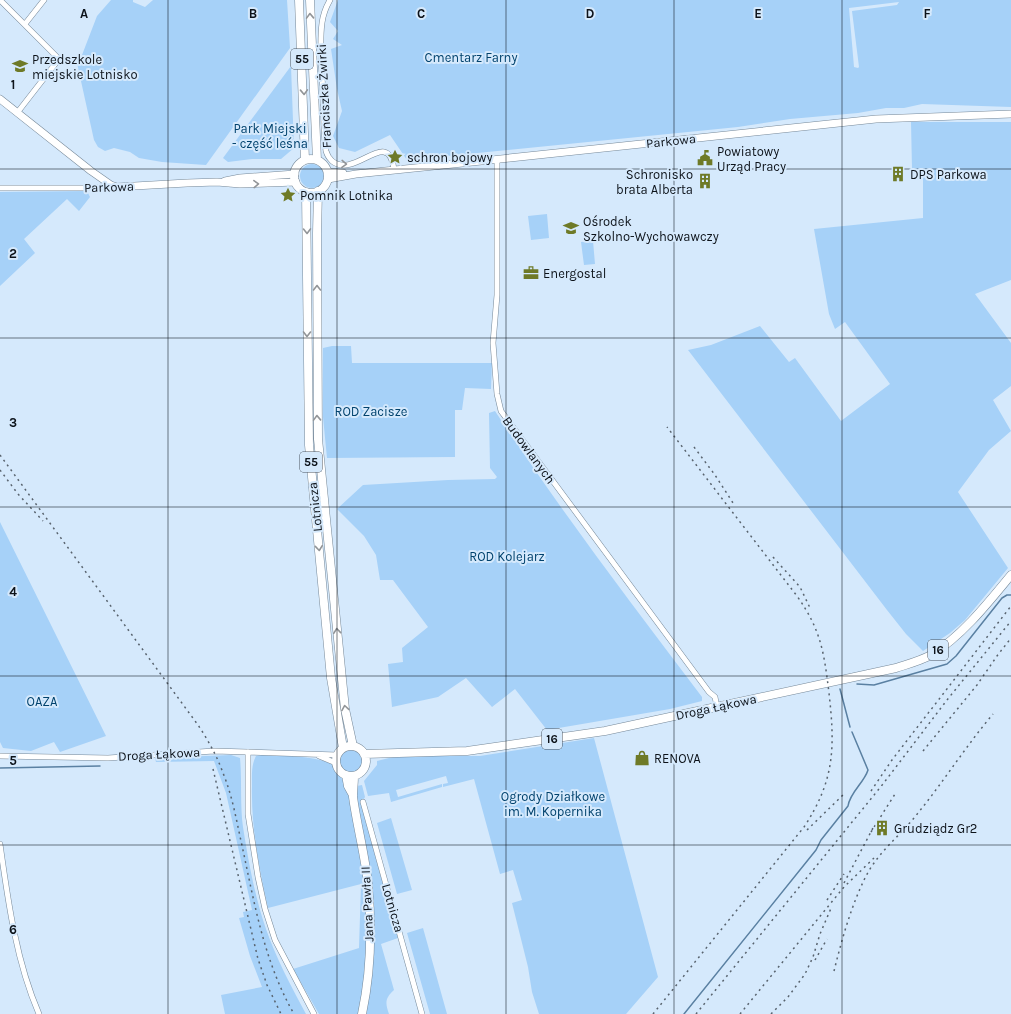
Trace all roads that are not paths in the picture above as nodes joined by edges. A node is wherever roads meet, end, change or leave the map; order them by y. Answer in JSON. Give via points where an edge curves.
{"nodes":[{"id":1,"x":0,"y":0,"type":"edge"},
{"id":2,"x":44,"y":0,"type":"edge"},
{"id":3,"x":300,"y":0,"type":"edge"},
{"id":4,"x":310,"y":0,"type":"edge"},
{"id":5,"x":330,"y":0,"type":"edge"},
{"id":6,"x":25,"y":24,"type":"junction"},
{"id":7,"x":0,"y":99,"type":"edge"},
{"id":8,"x":17,"y":113,"type":"junction"},
{"id":9,"x":1011,"y":114,"type":"edge"},
{"id":10,"x":497,"y":159,"type":"junction"},
{"id":11,"x":305,"y":160,"type":"junction"},
{"id":12,"x":317,"y":160,"type":"junction"},
{"id":13,"x":394,"y":170,"type":"junction"},
{"id":14,"x":328,"y":176,"type":"junction"},
{"id":15,"x":295,"y":178,"type":"junction"},
{"id":16,"x":112,"y":185,"type":"junction"},
{"id":17,"x":0,"y":188,"type":"edge"},
{"id":18,"x":318,"y":191,"type":"junction"},
{"id":19,"x":306,"y":192,"type":"junction"},
{"id":20,"x":1011,"y":575,"type":"edge"},
{"id":21,"x":717,"y":707,"type":"junction"},
{"id":22,"x":353,"y":746,"type":"junction"},
{"id":23,"x":248,"y":752,"type":"junction"},
{"id":24,"x":318,"y":755,"type":"junction"},
{"id":25,"x":339,"y":755,"type":"junction"},
{"id":26,"x":0,"y":756,"type":"edge"},
{"id":27,"x":365,"y":758,"type":"junction"},
{"id":28,"x":350,"y":776,"type":"junction"},
{"id":29,"x":364,"y":802,"type":"dead end"},
{"id":30,"x":0,"y":844,"type":"edge"},
{"id":31,"x":39,"y":1014,"type":"edge"},
{"id":32,"x":314,"y":1014,"type":"edge"},
{"id":33,"x":362,"y":1014,"type":"edge"},
{"id":34,"x":422,"y":1014,"type":"edge"}],
"edges":[{"from":1,"to":6,"type":"street"},
{"from":2,"to":6,"type":"street"},
{"from":3,"to":11,"type":"main road","number":"55","one_way":true},
{"from":12,"to":4,"type":"main road","number":"55","one_way":true},
{"from":5,"to":13,"type":"street","name":"Franciszka Żwirki","one_way":true,"via":[[321,32],[327,156],[343,166],[371,155],[387,153],[391,156]]},
{"from":6,"to":8,"type":"street","via":[[59,59]]},
{"from":7,"to":8,"type":"street"},
{"from":8,"to":16,"type":"street"},
{"from":9,"to":10,"type":"street","name":"Parkowa","via":[[876,119]]},
{"from":10,"to":13,"type":"street","name":"Parkowa"},
{"from":10,"to":21,"type":"street","name":"Budowlanych","via":[[497,295],[493,343],[501,411],[715,697]]},
{"from":11,"to":12,"type":"main road"},
{"from":11,"to":15,"type":"main road","via":[[296,168]]},
{"from":12,"to":14,"type":"main road","via":[[326,167]]},
{"from":13,"to":14,"type":"street","name":"Parkowa"},
{"from":14,"to":18,"type":"main road","via":[[324,186]]},
{"from":15,"to":16,"type":"street","name":"Parkowa","via":[[240,184],[217,182],[123,187]]},
{"from":15,"to":19,"type":"main road","via":[[300,188]]},
{"from":16,"to":17,"type":"street","name":"Parkowa","via":[[94,188]]},
{"from":18,"to":19,"type":"main road"},
{"from":22,"to":18,"type":"main road","name":"Lotnicza","number":"55","one_way":true,"via":[[342,685],[318,439]]},
{"from":19,"to":25,"type":"main road","name":"Lotnicza","number":"55","one_way":true,"via":[[309,445]]},
{"from":20,"to":21,"type":"main road","name":"Droga Łąkowa","number":"16","via":[[956,636],[930,656],[896,668]]},
{"from":21,"to":27,"type":"main road","name":"Droga Łąkowa","number":"16","via":[[605,731],[506,746],[467,751],[385,754]]},
{"from":22,"to":25,"type":"main road"},
{"from":22,"to":27,"type":"main road","via":[[358,748]]},
{"from":23,"to":24,"type":"street","name":"Droga Łąkowa"},
{"from":23,"to":26,"type":"street","name":"Droga Łąkowa","via":[[108,758]]},
{"from":23,"to":32,"type":"street","via":[[248,814],[265,909],[275,940]]},
{"from":24,"to":25,"type":"street","name":"Droga Łąkowa"},
{"from":24,"to":25,"type":"street","name":"Droga Łąkowa"},
{"from":25,"to":28,"type":"main road","via":[[339,771]]},
{"from":27,"to":28,"type":"main road","number":"16","via":[[363,770]]},
{"from":28,"to":33,"type":"main road","name":"Jana Pawła II","via":[[365,857],[370,906],[366,997]]},
{"from":29,"to":34,"type":"street","name":"Lotnicza"},
{"from":30,"to":31,"type":"street","via":[[20,959]]}]}
